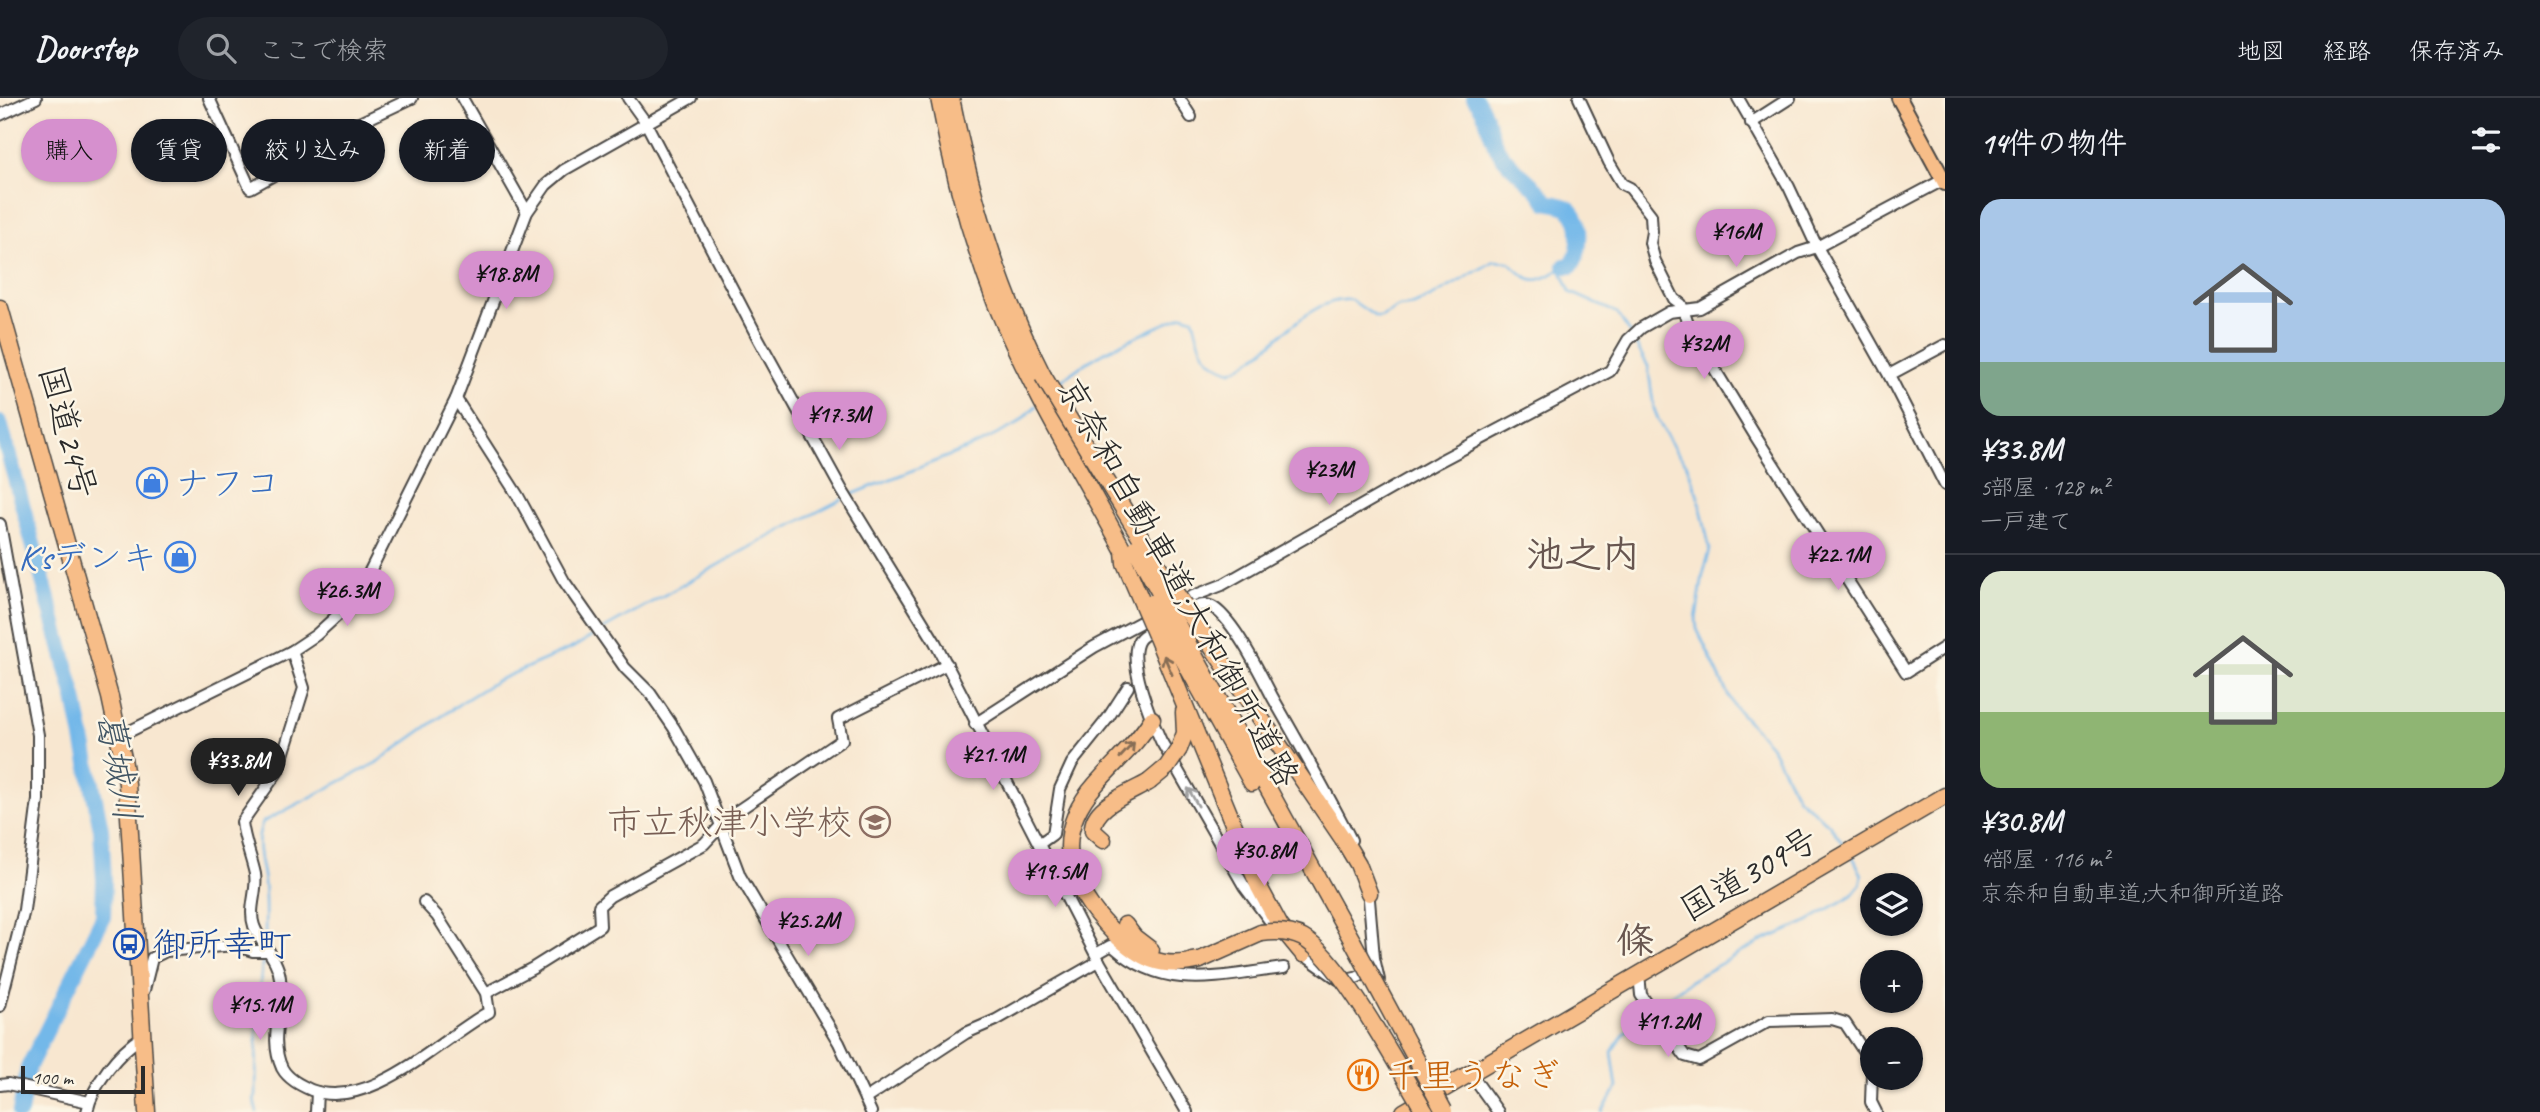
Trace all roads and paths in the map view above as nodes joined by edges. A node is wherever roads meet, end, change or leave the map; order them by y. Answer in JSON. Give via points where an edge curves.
{"nodes":[{"id":1,"x":36,"y":98,"type":"edge"},
{"id":2,"x":209,"y":98,"type":"edge"},
{"id":3,"x":411,"y":98,"type":"edge"},
{"id":4,"x":462,"y":98,"type":"edge"},
{"id":5,"x":628,"y":98,"type":"edge"},
{"id":6,"x":691,"y":98,"type":"edge"},
{"id":7,"x":939,"y":98,"type":"edge"},
{"id":8,"x":951,"y":98,"type":"edge"},
{"id":9,"x":1179,"y":98,"type":"edge"},
{"id":10,"x":1579,"y":98,"type":"edge"},
{"id":11,"x":1738,"y":98,"type":"edge"},
{"id":12,"x":1790,"y":98,"type":"edge"},
{"id":13,"x":1899,"y":98,"type":"edge"},
{"id":14,"x":0,"y":116,"type":"edge"},
{"id":15,"x":1191,"y":117,"type":"dead end"},
{"id":16,"x":646,"y":123,"type":"junction"},
{"id":17,"x":1751,"y":123,"type":"junction"},
{"id":18,"x":1944,"y":181,"type":"edge"},
{"id":19,"x":527,"y":212,"type":"junction"},
{"id":20,"x":1817,"y":247,"type":"junction"},
{"id":21,"x":0,"y":308,"type":"edge"},
{"id":22,"x":1682,"y":310,"type":"junction"},
{"id":23,"x":1945,"y":345,"type":"edge"},
{"id":24,"x":1889,"y":374,"type":"junction"},
{"id":25,"x":456,"y":399,"type":"junction"},
{"id":26,"x":1945,"y":485,"type":"edge"},
{"id":27,"x":0,"y":524,"type":"edge"},
{"id":28,"x":1173,"y":626,"type":"junction"},
{"id":29,"x":1945,"y":647,"type":"edge"},
{"id":30,"x":292,"y":651,"type":"junction"},
{"id":31,"x":947,"y":664,"type":"junction"},
{"id":32,"x":1128,"y":687,"type":"dead end"},
{"id":33,"x":1181,"y":696,"type":"junction"},
{"id":34,"x":1152,"y":719,"type":"junction"},
{"id":35,"x":975,"y":724,"type":"junction"},
{"id":36,"x":118,"y":737,"type":"junction"},
{"id":37,"x":1094,"y":785,"type":"junction"},
{"id":38,"x":1945,"y":796,"type":"edge"},
{"id":39,"x":721,"y":825,"type":"junction"},
{"id":40,"x":1039,"y":844,"type":"junction"},
{"id":41,"x":1369,"y":893,"type":"junction"},
{"id":42,"x":424,"y":902,"type":"dead end"},
{"id":43,"x":1125,"y":925,"type":"dead end"},
{"id":44,"x":266,"y":951,"type":"junction"},
{"id":45,"x":1303,"y":954,"type":"junction"},
{"id":46,"x":1374,"y":957,"type":"junction"},
{"id":47,"x":1097,"y":958,"type":"junction"},
{"id":48,"x":1200,"y":960,"type":"junction"},
{"id":49,"x":1284,"y":968,"type":"dead end"},
{"id":50,"x":1639,"y":974,"type":"junction"},
{"id":51,"x":1338,"y":979,"type":"junction"},
{"id":52,"x":486,"y":993,"type":"junction"},
{"id":53,"x":0,"y":1006,"type":"edge"},
{"id":54,"x":140,"y":1010,"type":"junction"},
{"id":55,"x":142,"y":1037,"type":"junction"},
{"id":56,"x":1860,"y":1046,"type":"edge"},
{"id":57,"x":1470,"y":1073,"type":"junction"},
{"id":58,"x":4,"y":1084,"type":"edge"},
{"id":59,"x":1871,"y":1090,"type":"edge"},
{"id":60,"x":1439,"y":1092,"type":"junction"},
{"id":61,"x":317,"y":1093,"type":"junction"},
{"id":62,"x":865,"y":1099,"type":"junction"},
{"id":63,"x":88,"y":1107,"type":"edge"},
{"id":64,"x":1434,"y":1110,"type":"edge"},
{"id":65,"x":147,"y":1112,"type":"edge"},
{"id":66,"x":316,"y":1112,"type":"edge"},
{"id":67,"x":871,"y":1112,"type":"edge"},
{"id":68,"x":1187,"y":1112,"type":"edge"},
{"id":69,"x":1404,"y":1112,"type":"edge"},
{"id":70,"x":1498,"y":1112,"type":"edge"},
{"id":71,"x":1876,"y":1112,"type":"edge"}],
"edges":[{"from":1,"to":14,"type":"street"},
{"from":2,"to":3,"type":"street","via":[[250,188],[355,125]]},
{"from":4,"to":19,"type":"street"},
{"from":5,"to":16,"type":"street"},
{"from":6,"to":16,"type":"street"},
{"from":7,"to":28,"type":"highway","name":"京奈和自動車道;大和御所道路","bridge":true,"via":[[964,211],[997,305],[1124,551],[1125,564]]},
{"from":8,"to":28,"type":"highway","name":"京奈和自動車道;大和御所道路","bridge":true,"via":[[990,249],[1026,342]]},
{"from":9,"to":15,"type":"street"},
{"from":10,"to":22,"type":"street","via":[[1622,184],[1651,215],[1655,261]]},
{"from":11,"to":17,"type":"street"},
{"from":12,"to":17,"type":"street"},
{"from":13,"to":18,"type":"main road"},
{"from":16,"to":19,"type":"street","via":[[564,170],[546,185]]},
{"from":16,"to":31,"type":"street","via":[[843,492]]},
{"from":17,"to":20,"type":"street"},
{"from":18,"to":20,"type":"street"},
{"from":19,"to":25,"type":"street"},
{"from":20,"to":22,"type":"street","via":[[1798,253],[1700,309]]},
{"from":20,"to":24,"type":"street"},
{"from":21,"to":36,"type":"highway","name":"国道24号"},
{"from":22,"to":29,"type":"street","via":[[1756,437],[1906,672]]},
{"from":22,"to":35,"type":"street","via":[[1669,312],[1642,328],[1628,340],[1610,371],[1222,585],[1186,598],[1106,640]]},
{"from":23,"to":24,"type":"street"},
{"from":24,"to":26,"type":"street"},
{"from":25,"to":30,"type":"street","via":[[365,581],[340,613]]},
{"from":25,"to":39,"type":"street","via":[[518,496],[564,581],[674,728],[704,781]]},
{"from":27,"to":53,"type":"street","via":[[38,735],[38,800],[24,910]]},
{"from":33,"to":28,"type":"highway","one_way":true},
{"from":28,"to":41,"type":"highway","via":[[1343,839]]},
{"from":28,"to":64,"type":"highway","name":"京奈和自動車道;大和御所道路","bridge":true},
{"from":30,"to":36,"type":"street"},
{"from":30,"to":44,"type":"street","via":[[304,688],[278,771],[242,822],[256,877],[254,926]]},
{"from":31,"to":35,"type":"street"},
{"from":31,"to":39,"type":"street","via":[[838,719],[842,740]]},
{"from":32,"to":40,"type":"street","via":[[1072,763],[1060,789],[1054,834]]},
{"from":33,"to":37,"type":"highway","bridge":true,"via":[[1185,733],[1178,749],[1167,767],[1149,782],[1097,815],[1093,831],[1103,840],[1092,835],[1086,822]]},
{"from":33,"to":45,"type":"highway","via":[[1259,887],[1280,926]]},
{"from":37,"to":34,"type":"highway","one_way":true},
{"from":34,"to":41,"type":"street","via":[[1138,672],[1139,640],[1194,607],[1215,609],[1250,657],[1337,812]]},
{"from":45,"to":34,"type":"street","one_way":true,"via":[[1274,927],[1244,886]]},
{"from":35,"to":40,"type":"street"},
{"from":36,"to":54,"type":"highway","name":"国道24号","via":[[127,784]]},
{"from":37,"to":48,"type":"highway","via":[[1069,834],[1071,867],[1082,896],[1139,954],[1167,964]]},
{"from":38,"to":50,"type":"highway","name":"国道309号"},
{"from":39,"to":52,"type":"street","via":[[704,844],[610,896],[599,906],[600,926]]},
{"from":39,"to":62,"type":"street","via":[[740,876],[839,1043]]},
{"from":40,"to":47,"type":"street"},
{"from":41,"to":46,"type":"street"},
{"from":42,"to":52,"type":"street","via":[[438,916]]},
{"from":43,"to":48,"type":"highway","via":[[1159,955],[1178,961]]},
{"from":44,"to":54,"type":"street","via":[[234,945],[166,951],[152,958]]},
{"from":44,"to":61,"type":"street","via":[[281,981],[275,1036],[283,1069]]},
{"from":45,"to":51,"type":"street"},
{"from":46,"to":51,"type":"street","via":[[1363,976]]},
{"from":46,"to":60,"type":"street","via":[[1385,993]]},
{"from":47,"to":49,"type":"street","via":[[1115,947],[1144,968],[1178,978]]},
{"from":47,"to":62,"type":"street","via":[[996,1020],[966,1032]]},
{"from":47,"to":68,"type":"street"},
{"from":48,"to":64,"type":"highway","bridge":true,"via":[[1261,933],[1283,932],[1304,939],[1321,952]]},
{"from":50,"to":56,"type":"street","via":[[1641,995],[1685,1056],[1695,1060],[1769,1021],[1832,1018],[1845,1023]]},
{"from":50,"to":57,"type":"highway","name":"国道309号"},
{"from":51,"to":64,"type":"street","via":[[1367,1005]]},
{"from":52,"to":61,"type":"street","via":[[489,1012],[407,1069],[371,1088]]},
{"from":54,"to":55,"type":"highway","name":"国道24号"},
{"from":55,"to":63,"type":"street","via":[[129,1045],[107,1072]]},
{"from":55,"to":65,"type":"highway","name":"国道24号"},
{"from":57,"to":60,"type":"highway","name":"国道309号"},
{"from":57,"to":70,"type":"street"},
{"from":58,"to":63,"type":"street"},
{"from":59,"to":71,"type":"street"},
{"from":60,"to":64,"type":"highway","name":"国道309号"},
{"from":61,"to":66,"type":"street"},
{"from":62,"to":67,"type":"street"},
{"from":64,"to":69,"type":"highway","name":"国道309号"}]}
